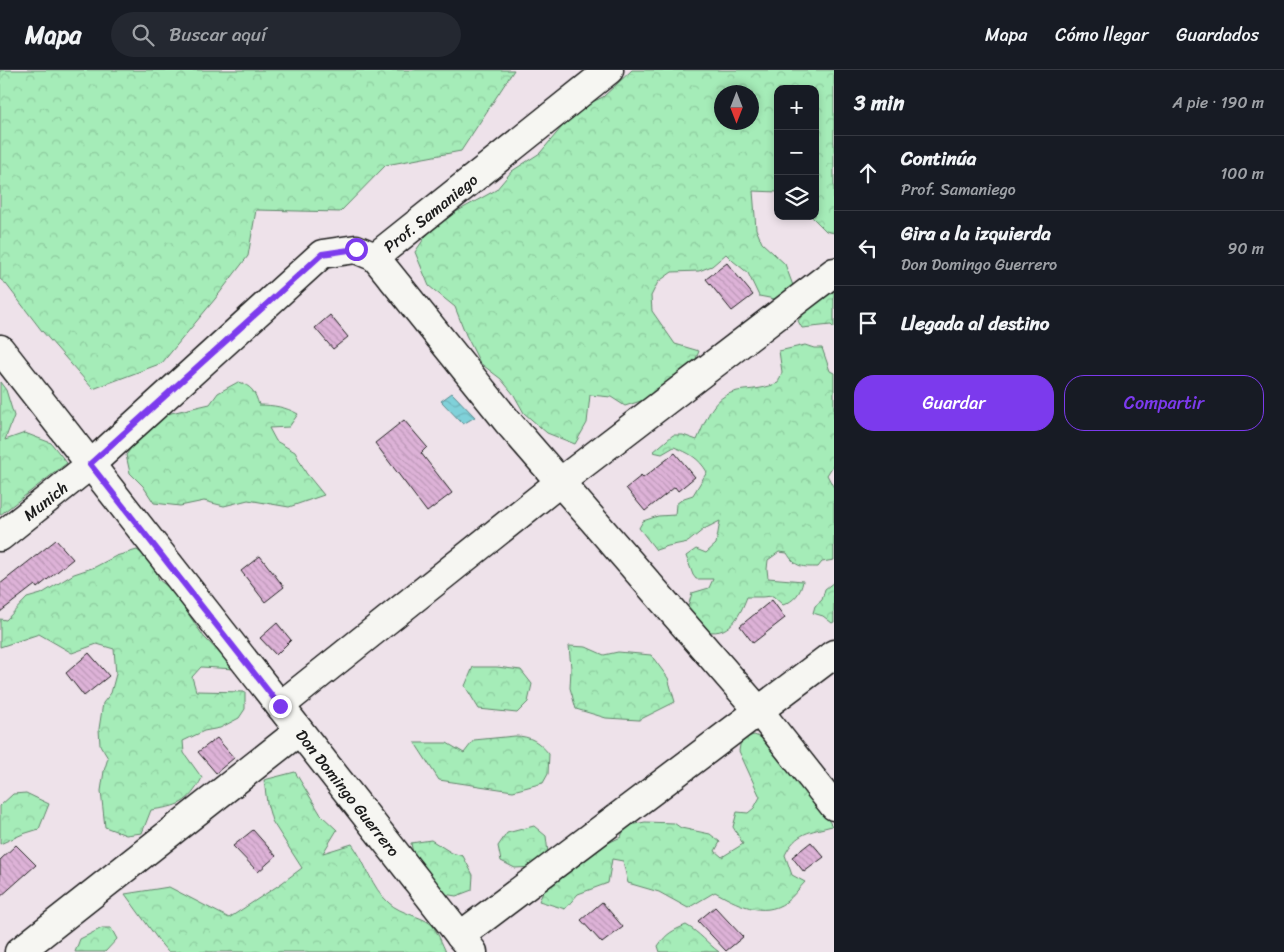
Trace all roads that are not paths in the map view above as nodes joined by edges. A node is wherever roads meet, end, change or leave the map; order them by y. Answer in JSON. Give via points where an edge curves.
{"nodes":[{"id":1,"x":609,"y":70,"type":"edge"},
{"id":2,"x":375,"y":257,"type":"junction"},
{"id":3,"x":834,"y":272,"type":"edge"},
{"id":4,"x":0,"y":349,"type":"edge"},
{"id":5,"x":90,"y":464,"type":"junction"},
{"id":6,"x":560,"y":482,"type":"junction"},
{"id":7,"x":0,"y":537,"type":"edge"},
{"id":8,"x":834,"y":654,"type":"edge"},
{"id":9,"x":280,"y":706,"type":"junction"},
{"id":10,"x":759,"y":711,"type":"junction"},
{"id":11,"x":299,"y":731,"type":"junction"},
{"id":12,"x":834,"y":806,"type":"edge"},
{"id":13,"x":466,"y":944,"type":"edge"},
{"id":14,"x":19,"y":952,"type":"edge"}],
"edges":[{"from":1,"to":2,"type":"street","name":"Prof. Samaniego"},
{"from":2,"to":5,"type":"street","name":"Prof. Samaniego","via":[[356,249],[322,254]]},
{"from":2,"to":6,"type":"street"},
{"from":3,"to":6,"type":"street"},
{"from":4,"to":5,"type":"street","name":"Don Domingo Guerrero"},
{"from":5,"to":7,"type":"street","name":"Munich"},
{"from":5,"to":9,"type":"street","name":"Don Domingo Guerrero"},
{"from":6,"to":9,"type":"street"},
{"from":6,"to":10,"type":"street"},
{"from":8,"to":10,"type":"street"},
{"from":9,"to":11,"type":"street","name":"Don Domingo Guerrero"},
{"from":10,"to":12,"type":"street"},
{"from":10,"to":13,"type":"street"},
{"from":11,"to":13,"type":"street","name":"Don Domingo Guerrero"},
{"from":11,"to":14,"type":"street"}]}
